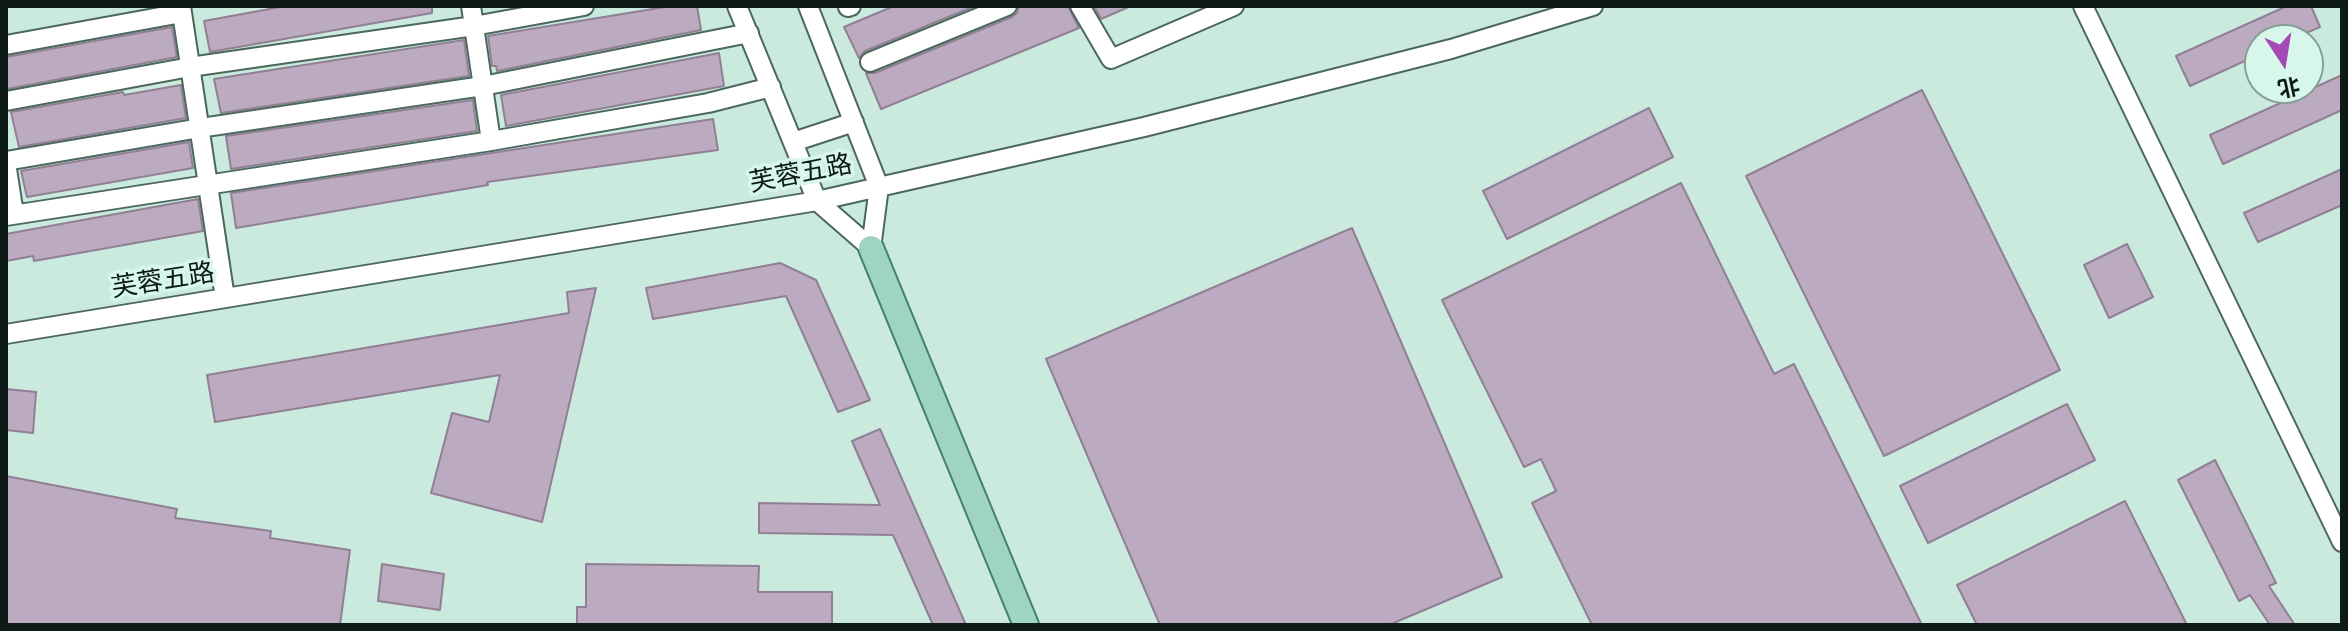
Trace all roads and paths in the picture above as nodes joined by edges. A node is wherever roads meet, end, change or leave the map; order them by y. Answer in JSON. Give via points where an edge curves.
{"nodes":[{"id":1,"x":471,"y":6,"type":"edge"},
{"id":2,"x":584,"y":6,"type":"edge"},
{"id":3,"x":737,"y":6,"type":"edge"},
{"id":4,"x":808,"y":6,"type":"edge"},
{"id":5,"x":1007,"y":6,"type":"edge"},
{"id":6,"x":1080,"y":6,"type":"edge"},
{"id":7,"x":1234,"y":6,"type":"edge"},
{"id":8,"x":1593,"y":6,"type":"edge"},
{"id":9,"x":2083,"y":6,"type":"edge"},
{"id":10,"x":181,"y":9,"type":"edge"},
{"id":11,"x":474,"y":26,"type":"junction"},
{"id":12,"x":749,"y":33,"type":"junction"},
{"id":13,"x":6,"y":45,"type":"edge"},
{"id":14,"x":870,"y":62,"type":"dead end"},
{"id":15,"x":190,"y":67,"type":"junction"},
{"id":16,"x":483,"y":86,"type":"junction"},
{"id":17,"x":771,"y":87,"type":"junction"},
{"id":18,"x":6,"y":101,"type":"edge"},
{"id":19,"x":854,"y":122,"type":"junction"},
{"id":20,"x":200,"y":128,"type":"junction"},
{"id":21,"x":491,"y":141,"type":"junction"},
{"id":22,"x":793,"y":142,"type":"junction"},
{"id":23,"x":6,"y":162,"type":"edge"},
{"id":24,"x":209,"y":184,"type":"junction"},
{"id":25,"x":879,"y":187,"type":"junction"},
{"id":26,"x":817,"y":201,"type":"junction"},
{"id":27,"x":10,"y":215,"type":"edge"},
{"id":28,"x":871,"y":248,"type":"junction"},
{"id":29,"x":225,"y":298,"type":"junction"},
{"id":30,"x":6,"y":334,"type":"edge"},
{"id":31,"x":2342,"y":542,"type":"edge"},
{"id":32,"x":1026,"y":625,"type":"edge"}],
"edges":[{"from":1,"to":11,"type":"street"},
{"from":2,"to":11,"type":"street"},
{"from":3,"to":12,"type":"street"},
{"from":4,"to":19,"type":"street"},
{"from":5,"to":14,"type":"street"},
{"from":6,"to":7,"type":"street","via":[[1111,59]]},
{"from":8,"to":25,"type":"street","name":"芙蓉五路","via":[[1421,57]]},
{"from":9,"to":31,"type":"street"},
{"from":10,"to":13,"type":"street"},
{"from":10,"to":15,"type":"street"},
{"from":11,"to":15,"type":"street"},
{"from":11,"to":16,"type":"street"},
{"from":12,"to":16,"type":"street"},
{"from":12,"to":17,"type":"street"},
{"from":15,"to":18,"type":"street"},
{"from":15,"to":20,"type":"street"},
{"from":16,"to":20,"type":"street"},
{"from":16,"to":21,"type":"street"},
{"from":17,"to":21,"type":"street"},
{"from":17,"to":22,"type":"street"},
{"from":19,"to":22,"type":"street"},
{"from":19,"to":25,"type":"street"},
{"from":20,"to":23,"type":"street"},
{"from":20,"to":24,"type":"street"},
{"from":21,"to":24,"type":"street"},
{"from":22,"to":26,"type":"street"},
{"from":23,"to":27,"type":"street"},
{"from":24,"to":27,"type":"street"},
{"from":24,"to":29,"type":"street"},
{"from":25,"to":26,"type":"street","name":"芙蓉五路"},
{"from":25,"to":28,"type":"street"},
{"from":26,"to":28,"type":"street"},
{"from":26,"to":29,"type":"street","name":"芙蓉五路"},
{"from":28,"to":32,"type":"main road"},
{"from":29,"to":30,"type":"street","name":"芙蓉五路"}]}
